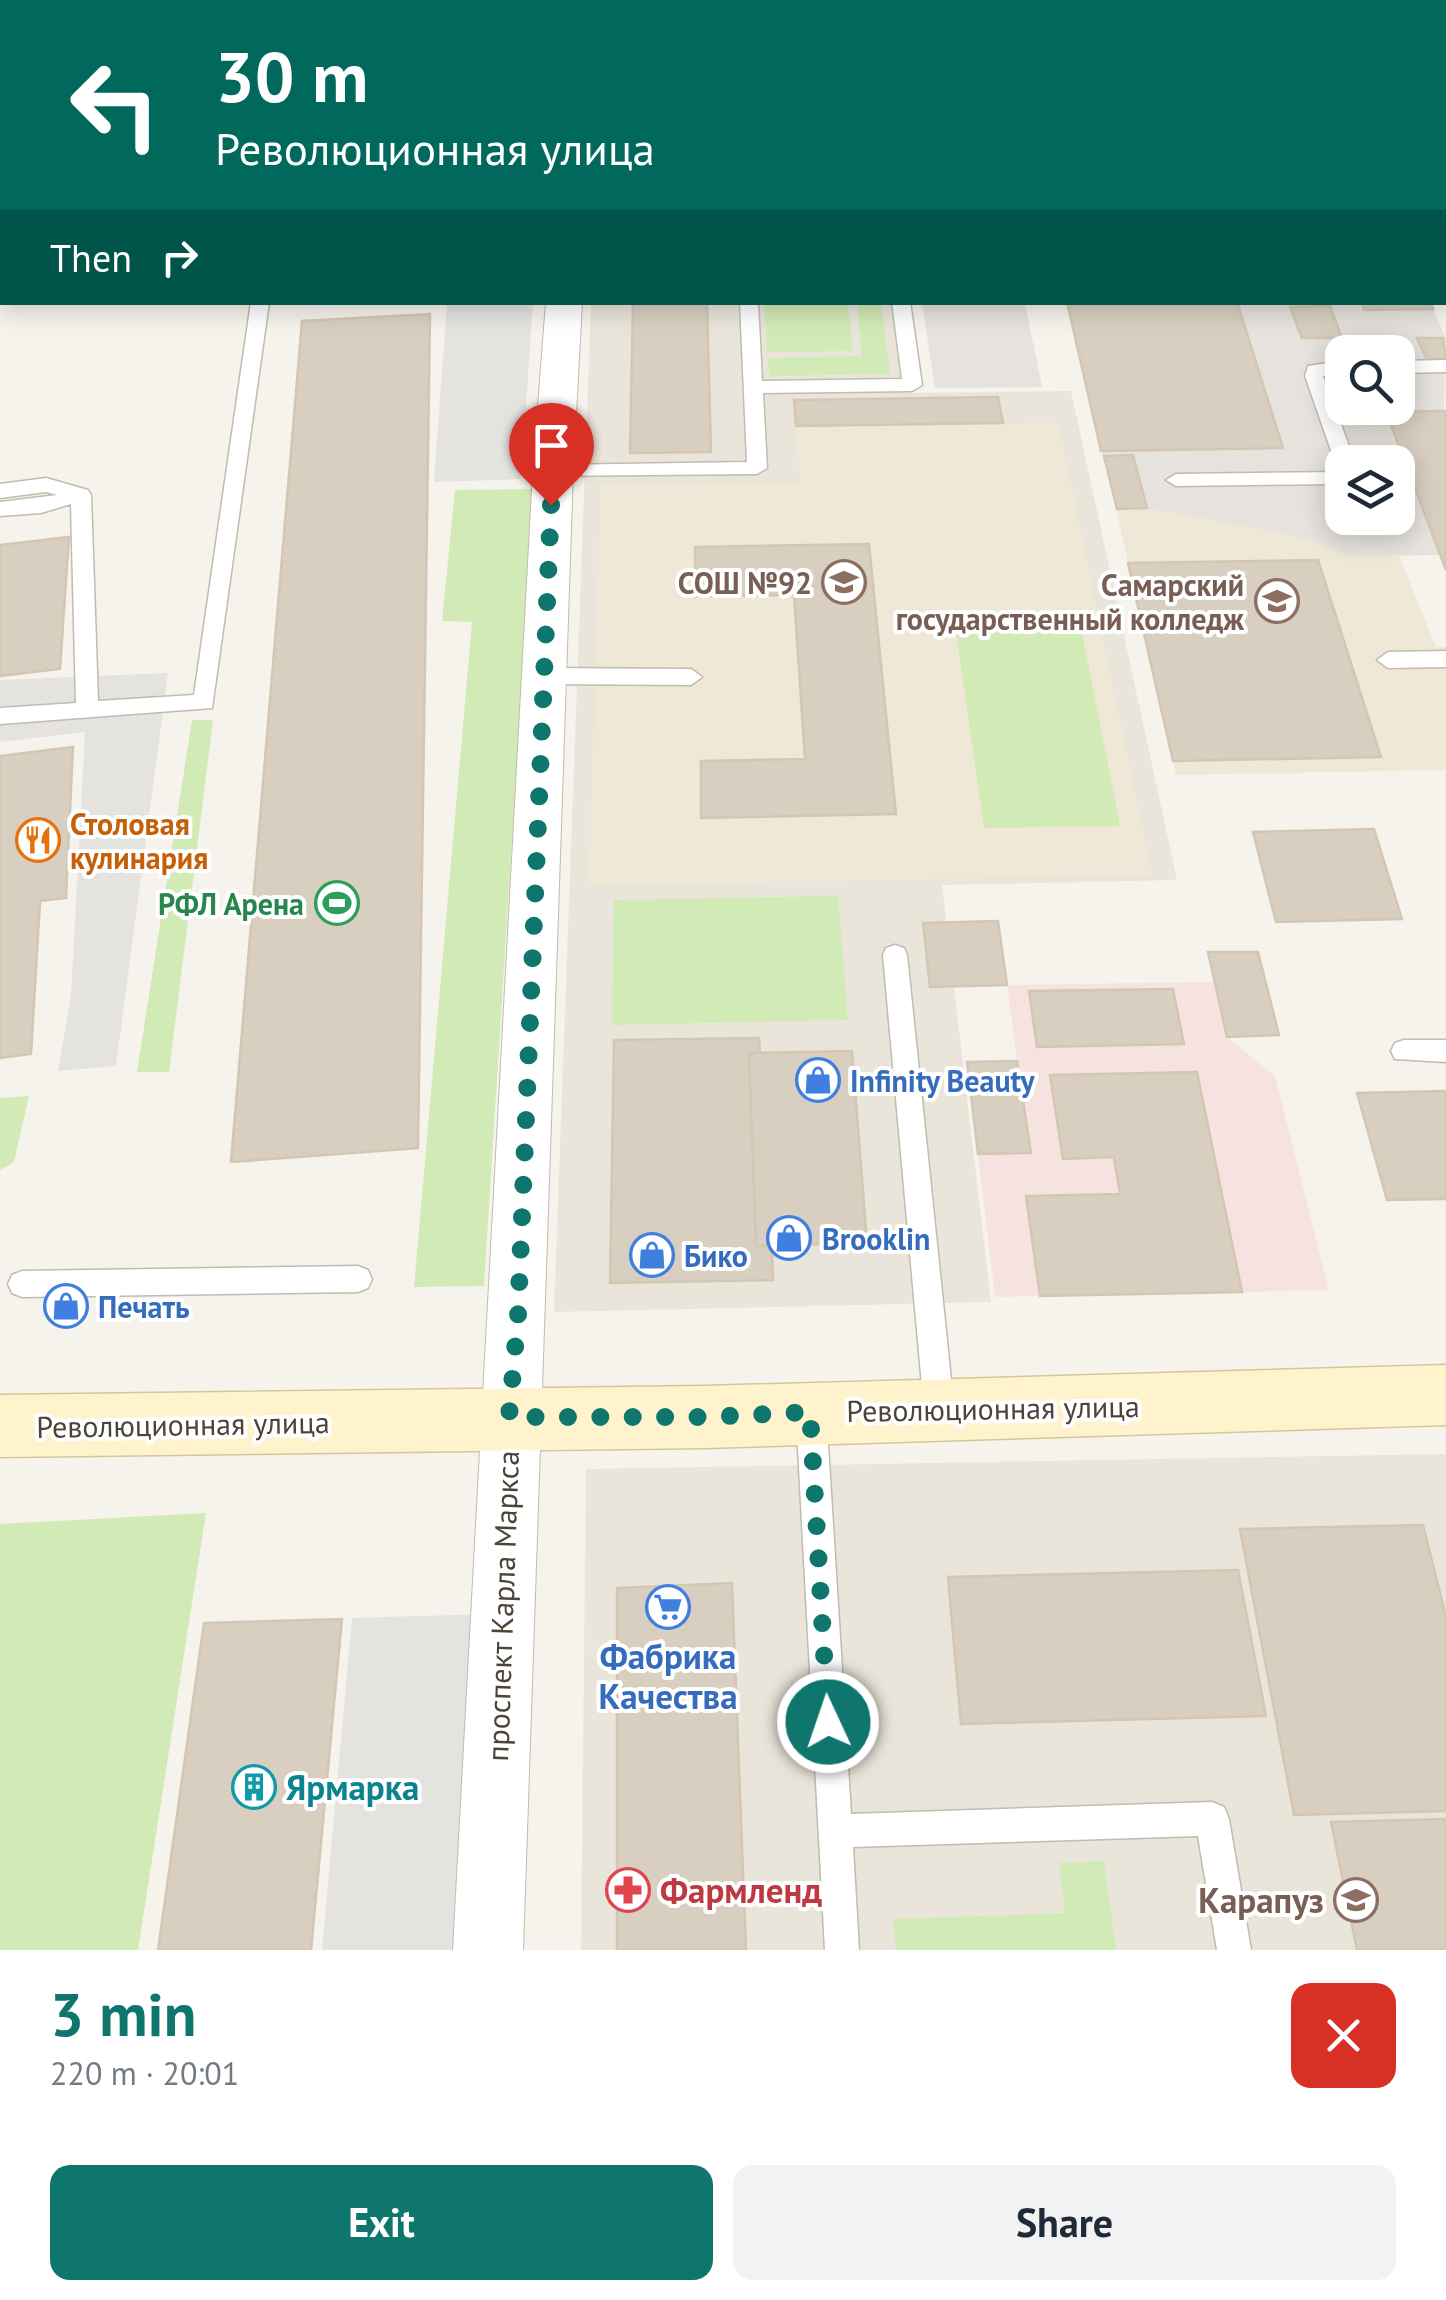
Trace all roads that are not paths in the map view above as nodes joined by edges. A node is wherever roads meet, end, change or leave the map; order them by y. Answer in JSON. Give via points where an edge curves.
{"nodes":[{"id":1,"x":260,"y":305,"type":"edge"},
{"id":2,"x":564,"y":305,"type":"edge"},
{"id":3,"x":749,"y":305,"type":"edge"},
{"id":4,"x":901,"y":305,"type":"edge"},
{"id":5,"x":1446,"y":366,"type":"edge"},
{"id":6,"x":1415,"y":367,"type":"edge"},
{"id":7,"x":1325,"y":369,"type":"edge"},
{"id":8,"x":752,"y":387,"type":"junction"},
{"id":9,"x":1325,"y":408,"type":"edge"},
{"id":10,"x":552,"y":471,"type":"junction"},
{"id":11,"x":1325,"y":478,"type":"edge"},
{"id":12,"x":1176,"y":480,"type":"dead end"},
{"id":13,"x":0,"y":491,"type":"edge"},
{"id":14,"x":81,"y":495,"type":"junction"},
{"id":15,"x":0,"y":508,"type":"edge"},
{"id":16,"x":1446,"y":658,"type":"edge"},
{"id":17,"x":1388,"y":660,"type":"dead end"},
{"id":18,"x":544,"y":676,"type":"junction"},
{"id":19,"x":691,"y":677,"type":"dead end"},
{"id":20,"x":87,"y":708,"type":"junction"},
{"id":21,"x":0,"y":716,"type":"edge"},
{"id":22,"x":895,"y":954,"type":"dead end"},
{"id":23,"x":1446,"y":1051,"type":"edge"},
{"id":24,"x":1404,"y":1052,"type":"dead end"},
{"id":25,"x":358,"y":1280,"type":"dead end"},
{"id":26,"x":22,"y":1284,"type":"dead end"},
{"id":27,"x":1446,"y":1394,"type":"edge"},
{"id":28,"x":940,"y":1408,"type":"junction"},
{"id":29,"x":810,"y":1412,"type":"junction"},
{"id":30,"x":509,"y":1417,"type":"junction"},
{"id":31,"x":0,"y":1426,"type":"edge"},
{"id":32,"x":834,"y":1831,"type":"junction"},
{"id":33,"x":488,"y":1950,"type":"edge"},
{"id":34,"x":842,"y":1950,"type":"edge"},
{"id":35,"x":1234,"y":1950,"type":"edge"}],
"edges":[{"from":1,"to":20,"type":"lane","via":[[204,702]]},
{"from":2,"to":10,"type":"street","name":"проспект Карла Маркса"},
{"from":3,"to":8,"type":"lane"},
{"from":4,"to":8,"type":"lane","via":[[912,385]]},
{"from":5,"to":6,"type":"lane"},
{"from":7,"to":9,"type":"lane","via":[[1314,376]]},
{"from":8,"to":10,"type":"lane","via":[[757,468]]},
{"from":10,"to":18,"type":"street","name":"проспект Карла Маркса"},
{"from":11,"to":12,"type":"lane"},
{"from":13,"to":14,"type":"lane","via":[[46,485]]},
{"from":14,"to":15,"type":"lane"},
{"from":14,"to":20,"type":"lane"},
{"from":16,"to":17,"type":"lane"},
{"from":18,"to":19,"type":"lane"},
{"from":18,"to":30,"type":"street","name":"проспект Карла Маркса"},
{"from":20,"to":21,"type":"lane"},
{"from":22,"to":28,"type":"lane"},
{"from":23,"to":24,"type":"lane"},
{"from":25,"to":26,"type":"lane"},
{"from":27,"to":28,"type":"main road","name":"Революционная улица"},
{"from":28,"to":29,"type":"main road","name":"Революционная улица"},
{"from":29,"to":30,"type":"main road","name":"Революционная улица"},
{"from":29,"to":32,"type":"lane"},
{"from":30,"to":31,"type":"main road","name":"Революционная улица"},
{"from":30,"to":33,"type":"street","name":"проспект Карла Маркса"},
{"from":32,"to":34,"type":"lane"},
{"from":32,"to":35,"type":"lane","via":[[1212,1819]]}]}
